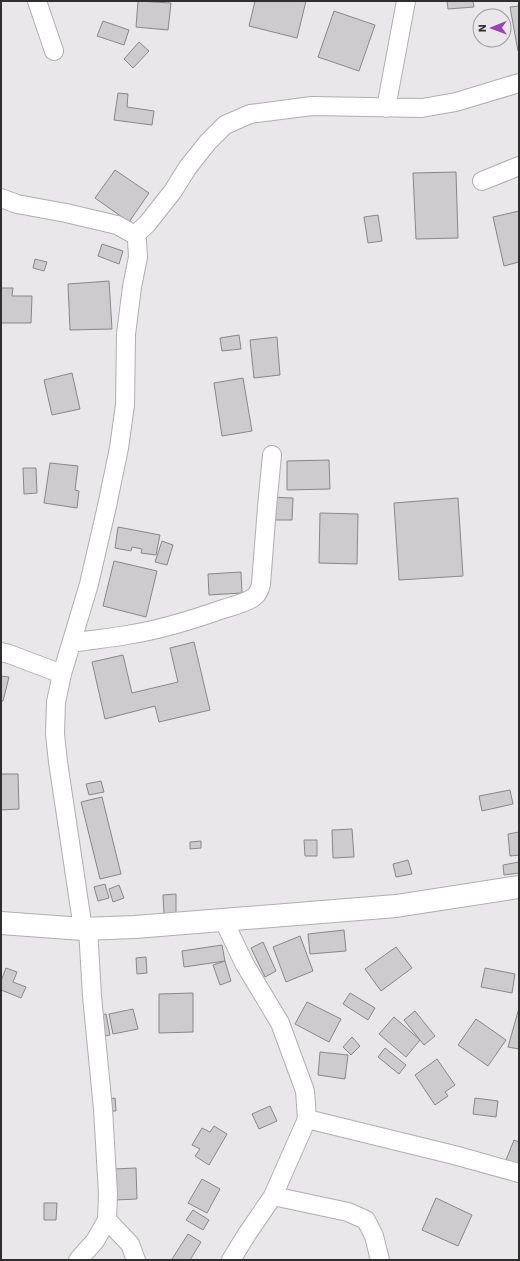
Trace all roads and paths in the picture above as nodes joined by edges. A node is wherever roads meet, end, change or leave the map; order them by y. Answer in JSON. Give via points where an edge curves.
{"nodes":[{"id":1,"x":37,"y":1,"type":"edge"},
{"id":2,"x":406,"y":1,"type":"edge"},
{"id":3,"x":54,"y":51,"type":"dead end"},
{"id":4,"x":519,"y":83,"type":"edge"},
{"id":5,"x":386,"y":108,"type":"junction"},
{"id":6,"x":519,"y":166,"type":"edge"},
{"id":7,"x":482,"y":181,"type":"dead end"},
{"id":8,"x":1,"y":198,"type":"edge"},
{"id":9,"x":135,"y":235,"type":"junction"},
{"id":10,"x":272,"y":455,"type":"dead end"},
{"id":11,"x":72,"y":643,"type":"junction"},
{"id":12,"x":1,"y":652,"type":"edge"},
{"id":13,"x":62,"y":674,"type":"junction"},
{"id":14,"x":519,"y":887,"type":"edge"},
{"id":15,"x":223,"y":919,"type":"junction"},
{"id":16,"x":1,"y":923,"type":"edge"},
{"id":17,"x":85,"y":929,"type":"junction"},
{"id":18,"x":307,"y":1119,"type":"junction"},
{"id":19,"x":519,"y":1173,"type":"edge"},
{"id":20,"x":273,"y":1196,"type":"junction"},
{"id":21,"x":107,"y":1220,"type":"junction"},
{"id":22,"x":78,"y":1260,"type":"edge"},
{"id":23,"x":136,"y":1260,"type":"edge"},
{"id":24,"x":231,"y":1260,"type":"edge"},
{"id":25,"x":380,"y":1260,"type":"edge"}],
"edges":[{"from":1,"to":3,"type":"street"},
{"from":2,"to":5,"type":"street"},
{"from":4,"to":5,"type":"street","via":[[456,102],[422,108]]},
{"from":5,"to":9,"type":"street","via":[[312,106],[250,114],[226,125],[208,142],[173,191]]},
{"from":6,"to":7,"type":"street"},
{"from":8,"to":9,"type":"street","via":[[17,204],[117,225]]},
{"from":9,"to":11,"type":"street","via":[[138,257],[126,334],[125,405],[119,448],[89,584]]},
{"from":10,"to":11,"type":"street","via":[[261,584],[256,595],[207,615],[162,627]]},
{"from":11,"to":13,"type":"street"},
{"from":12,"to":13,"type":"street"},
{"from":13,"to":17,"type":"street","via":[[56,702],[55,734]]},
{"from":14,"to":15,"type":"street","via":[[396,906]]},
{"from":15,"to":17,"type":"street"},
{"from":15,"to":18,"type":"street","via":[[244,963],[280,1023],[305,1091]]},
{"from":16,"to":17,"type":"street"},
{"from":17,"to":21,"type":"street","via":[[103,1108]]},
{"from":18,"to":19,"type":"street"},
{"from":18,"to":20,"type":"street"},
{"from":20,"to":24,"type":"street"},
{"from":20,"to":25,"type":"street","via":[[348,1212],[366,1220],[374,1236]]},
{"from":21,"to":22,"type":"street","via":[[95,1240]]},
{"from":21,"to":23,"type":"street","via":[[130,1244]]}]}
